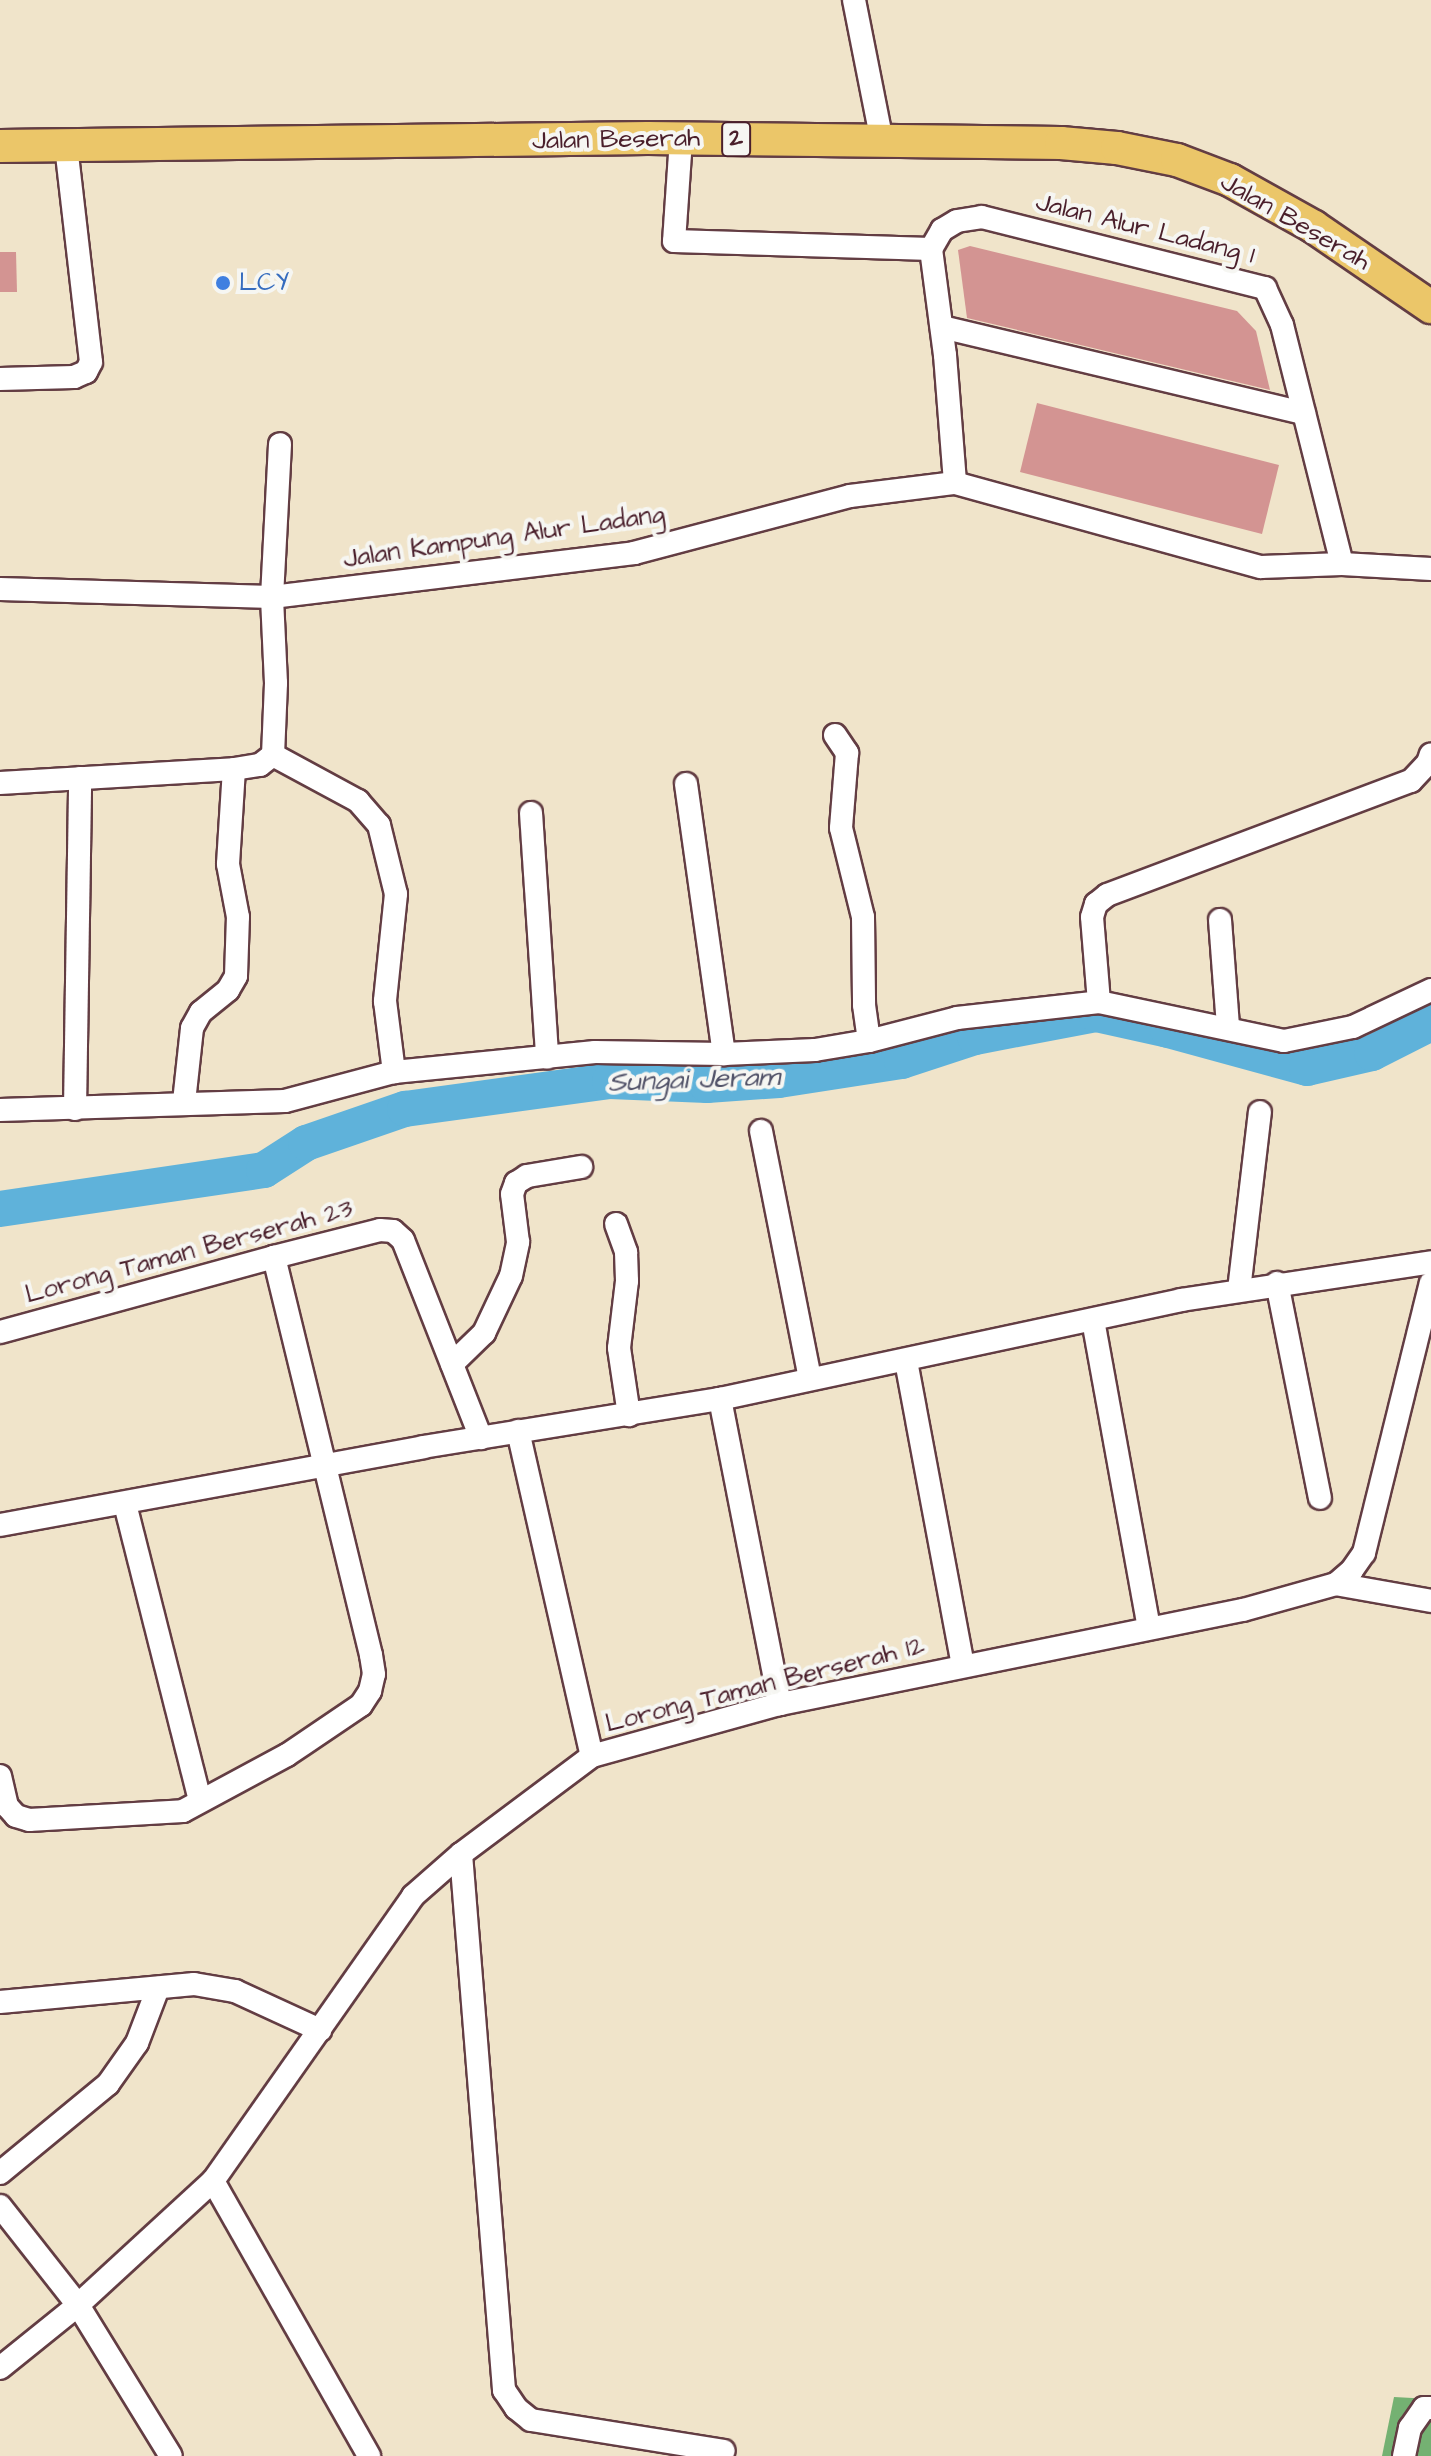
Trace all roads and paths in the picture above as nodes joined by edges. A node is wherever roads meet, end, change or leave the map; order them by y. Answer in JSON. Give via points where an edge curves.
{"nodes":[{"id":1,"x":854,"y":0,"type":"edge"},
{"id":2,"x":681,"y":139,"type":"junction"},
{"id":3,"x":882,"y":141,"type":"junction"},
{"id":4,"x":66,"y":145,"type":"junction"},
{"id":5,"x":0,"y":146,"type":"edge"},
{"id":6,"x":931,"y":249,"type":"junction"},
{"id":7,"x":1431,"y":307,"type":"edge"},
{"id":8,"x":942,"y":327,"type":"junction"},
{"id":9,"x":0,"y":379,"type":"edge"},
{"id":10,"x":1304,"y":413,"type":"junction"},
{"id":11,"x":280,"y":444,"type":"dead end"},
{"id":12,"x":955,"y":483,"type":"junction"},
{"id":13,"x":1342,"y":564,"type":"junction"},
{"id":14,"x":1431,"y":569,"type":"edge"},
{"id":15,"x":0,"y":589,"type":"edge"},
{"id":16,"x":272,"y":597,"type":"junction"},
{"id":17,"x":835,"y":735,"type":"dead end"},
{"id":18,"x":1431,"y":754,"type":"edge"},
{"id":19,"x":273,"y":755,"type":"junction"},
{"id":20,"x":234,"y":769,"type":"junction"},
{"id":21,"x":80,"y":778,"type":"junction"},
{"id":22,"x":0,"y":783,"type":"edge"},
{"id":23,"x":686,"y":784,"type":"dead end"},
{"id":24,"x":531,"y":813,"type":"dead end"},
{"id":25,"x":1220,"y":920,"type":"dead end"},
{"id":26,"x":1431,"y":990,"type":"edge"},
{"id":27,"x":1099,"y":1002,"type":"junction"},
{"id":28,"x":1228,"y":1027,"type":"junction"},
{"id":29,"x":869,"y":1041,"type":"junction"},
{"id":30,"x":724,"y":1054,"type":"junction"},
{"id":31,"x":547,"y":1057,"type":"junction"},
{"id":32,"x":394,"y":1072,"type":"junction"},
{"id":33,"x":184,"y":1102,"type":"junction"},
{"id":34,"x":75,"y":1109,"type":"junction"},
{"id":35,"x":0,"y":1110,"type":"edge"},
{"id":36,"x":1260,"y":1112,"type":"dead end"},
{"id":37,"x":761,"y":1131,"type":"dead end"},
{"id":38,"x":581,"y":1167,"type":"dead end"},
{"id":39,"x":616,"y":1224,"type":"dead end"},
{"id":40,"x":274,"y":1257,"type":"junction"},
{"id":41,"x":1431,"y":1262,"type":"edge"},
{"id":42,"x":1277,"y":1283,"type":"junction"},
{"id":43,"x":1431,"y":1283,"type":"edge"},
{"id":44,"x":1239,"y":1290,"type":"junction"},
{"id":45,"x":1093,"y":1320,"type":"junction"},
{"id":46,"x":0,"y":1332,"type":"edge"},
{"id":47,"x":906,"y":1361,"type":"junction"},
{"id":48,"x":452,"y":1364,"type":"junction"},
{"id":49,"x":810,"y":1378,"type":"junction"},
{"id":50,"x":720,"y":1399,"type":"junction"},
{"id":51,"x":629,"y":1415,"type":"junction"},
{"id":52,"x":518,"y":1431,"type":"junction"},
{"id":53,"x":481,"y":1438,"type":"junction"},
{"id":54,"x":324,"y":1468,"type":"junction"},
{"id":55,"x":1320,"y":1498,"type":"dead end"},
{"id":56,"x":125,"y":1504,"type":"junction"},
{"id":57,"x":0,"y":1525,"type":"edge"},
{"id":58,"x":1336,"y":1584,"type":"junction"},
{"id":59,"x":1431,"y":1601,"type":"edge"},
{"id":60,"x":1149,"y":1628,"type":"junction"},
{"id":61,"x":963,"y":1666,"type":"junction"},
{"id":62,"x":780,"y":1704,"type":"junction"},
{"id":63,"x":592,"y":1756,"type":"junction"},
{"id":64,"x":0,"y":1776,"type":"edge"},
{"id":65,"x":200,"y":1801,"type":"junction"},
{"id":66,"x":461,"y":1854,"type":"junction"},
{"id":67,"x":158,"y":1988,"type":"junction"},
{"id":68,"x":0,"y":2002,"type":"edge"},
{"id":69,"x":320,"y":2030,"type":"junction"},
{"id":70,"x":0,"y":2173,"type":"edge"},
{"id":71,"x":213,"y":2181,"type":"junction"},
{"id":72,"x":0,"y":2206,"type":"edge"},
{"id":73,"x":78,"y":2305,"type":"junction"},
{"id":74,"x":0,"y":2368,"type":"edge"},
{"id":75,"x":1431,"y":2408,"type":"edge"},
{"id":76,"x":724,"y":2451,"type":"dead end"},
{"id":77,"x":171,"y":2456,"type":"edge"},
{"id":78,"x":369,"y":2456,"type":"edge"},
{"id":79,"x":1404,"y":2456,"type":"edge"}],
"edges":[{"from":1,"to":3,"type":"street"},
{"from":2,"to":3,"type":"highway","name":"Jalan Beserah","number":"2"},
{"from":2,"to":4,"type":"highway","name":"Jalan Beserah","number":"2"},
{"from":2,"to":6,"type":"street","via":[[674,241]]},
{"from":3,"to":7,"type":"highway","name":"Jalan Beserah","number":"2","via":[[1061,143],[1177,160],[1230,180],[1314,227]]},
{"from":4,"to":5,"type":"highway","name":"Jalan Beserah","number":"2"},
{"from":4,"to":9,"type":"street","via":[[91,362],[86,372],[74,377]]},
{"from":6,"to":8,"type":"street"},
{"from":6,"to":10,"type":"street","name":"Jalan Alur Ladang 1","via":[[942,230],[982,217],[1265,288],[1282,325]]},
{"from":8,"to":10,"type":"street"},
{"from":8,"to":12,"type":"street"},
{"from":10,"to":13,"type":"street","name":"Jalan Alur Ladang 1"},
{"from":11,"to":16,"type":"street"},
{"from":12,"to":13,"type":"street","name":"Jalan Kampung Alur Ladang","via":[[1261,567]]},
{"from":12,"to":16,"type":"street","name":"Jalan Kampung Alur Ladang","via":[[850,496],[634,553]]},
{"from":13,"to":14,"type":"street","name":"Jalan Kampung Alur Ladang"},
{"from":15,"to":16,"type":"street","name":"Jalan Kampung Alur Ladang"},
{"from":16,"to":19,"type":"street"},
{"from":17,"to":29,"type":"street","via":[[847,753],[841,828],[863,917]]},
{"from":18,"to":27,"type":"street","via":[[1411,781],[1107,895],[1096,904],[1092,917]]},
{"from":19,"to":20,"type":"street","via":[[260,765]]},
{"from":19,"to":32,"type":"street","via":[[358,801],[379,825],[396,894],[385,1001]]},
{"from":20,"to":21,"type":"street"},
{"from":20,"to":33,"type":"street","via":[[228,864],[238,917],[236,976],[192,1028]]},
{"from":21,"to":22,"type":"street"},
{"from":21,"to":34,"type":"street"},
{"from":23,"to":30,"type":"street"},
{"from":24,"to":31,"type":"street"},
{"from":25,"to":28,"type":"street"},
{"from":26,"to":28,"type":"street","via":[[1353,1027],[1306,1039],[1284,1041]]},
{"from":27,"to":28,"type":"street"},
{"from":27,"to":29,"type":"street","via":[[957,1018]]},
{"from":29,"to":30,"type":"street","via":[[815,1050]]},
{"from":30,"to":31,"type":"street","via":[[595,1052]]},
{"from":31,"to":32,"type":"street"},
{"from":32,"to":33,"type":"street","via":[[285,1101]]},
{"from":33,"to":34,"type":"street"},
{"from":34,"to":35,"type":"street"},
{"from":36,"to":44,"type":"street"},
{"from":37,"to":49,"type":"street"},
{"from":38,"to":48,"type":"street","via":[[527,1176],[516,1183],[512,1194],[518,1242],[511,1276],[484,1333]]},
{"from":39,"to":51,"type":"street","via":[[626,1252],[619,1348]]},
{"from":40,"to":46,"type":"street","name":"Lorong Taman Berserah 23"},
{"from":40,"to":48,"type":"street","name":"Lorong Taman Berserah 23","via":[[393,1231],[403,1240]]},
{"from":40,"to":54,"type":"street"},
{"from":41,"to":42,"type":"street"},
{"from":42,"to":44,"type":"street"},
{"from":42,"to":55,"type":"street"},
{"from":43,"to":58,"type":"street","via":[[1364,1553]]},
{"from":44,"to":45,"type":"street"},
{"from":45,"to":47,"type":"street"},
{"from":45,"to":60,"type":"street"},
{"from":47,"to":49,"type":"street"},
{"from":47,"to":61,"type":"street"},
{"from":48,"to":53,"type":"street"},
{"from":49,"to":50,"type":"street"},
{"from":50,"to":51,"type":"street"},
{"from":50,"to":62,"type":"street"},
{"from":51,"to":52,"type":"street"},
{"from":52,"to":53,"type":"street"},
{"from":52,"to":63,"type":"street"},
{"from":53,"to":54,"type":"street"},
{"from":54,"to":56,"type":"street"},
{"from":54,"to":65,"type":"street","via":[[371,1655],[370,1691],[361,1705],[287,1755]]},
{"from":56,"to":57,"type":"street"},
{"from":56,"to":65,"type":"street"},
{"from":58,"to":59,"type":"street"},
{"from":58,"to":60,"type":"street","name":"Lorong Taman Berserah 12","via":[[1243,1610]]},
{"from":60,"to":61,"type":"street","name":"Lorong Taman Berserah 12"},
{"from":61,"to":62,"type":"street","name":"Lorong Taman Berserah 12"},
{"from":62,"to":63,"type":"street","name":"Lorong Taman Berserah 12"},
{"from":63,"to":66,"type":"street","name":"Lorong Taman Berserah 12"},
{"from":64,"to":65,"type":"street","via":[[7,1806],[29,1820],[183,1811]]},
{"from":66,"to":69,"type":"street","name":"Lorong Taman Berserah 12","via":[[413,1896]]},
{"from":66,"to":76,"type":"street","via":[[504,2390],[531,2420]]},
{"from":67,"to":68,"type":"street"},
{"from":67,"to":69,"type":"street","via":[[194,1984],[235,1991]]},
{"from":67,"to":70,"type":"street","via":[[137,2043],[108,2084]]},
{"from":69,"to":71,"type":"street","name":"Lorong Taman Berserah 12"},
{"from":71,"to":73,"type":"street","name":"Lorong Taman Berserah 12"},
{"from":71,"to":78,"type":"street"},
{"from":72,"to":73,"type":"street"},
{"from":73,"to":74,"type":"street","name":"Lorong Taman Berserah 12"},
{"from":73,"to":77,"type":"street"},
{"from":75,"to":79,"type":"street","via":[[1424,2408],[1410,2428]]}]}
